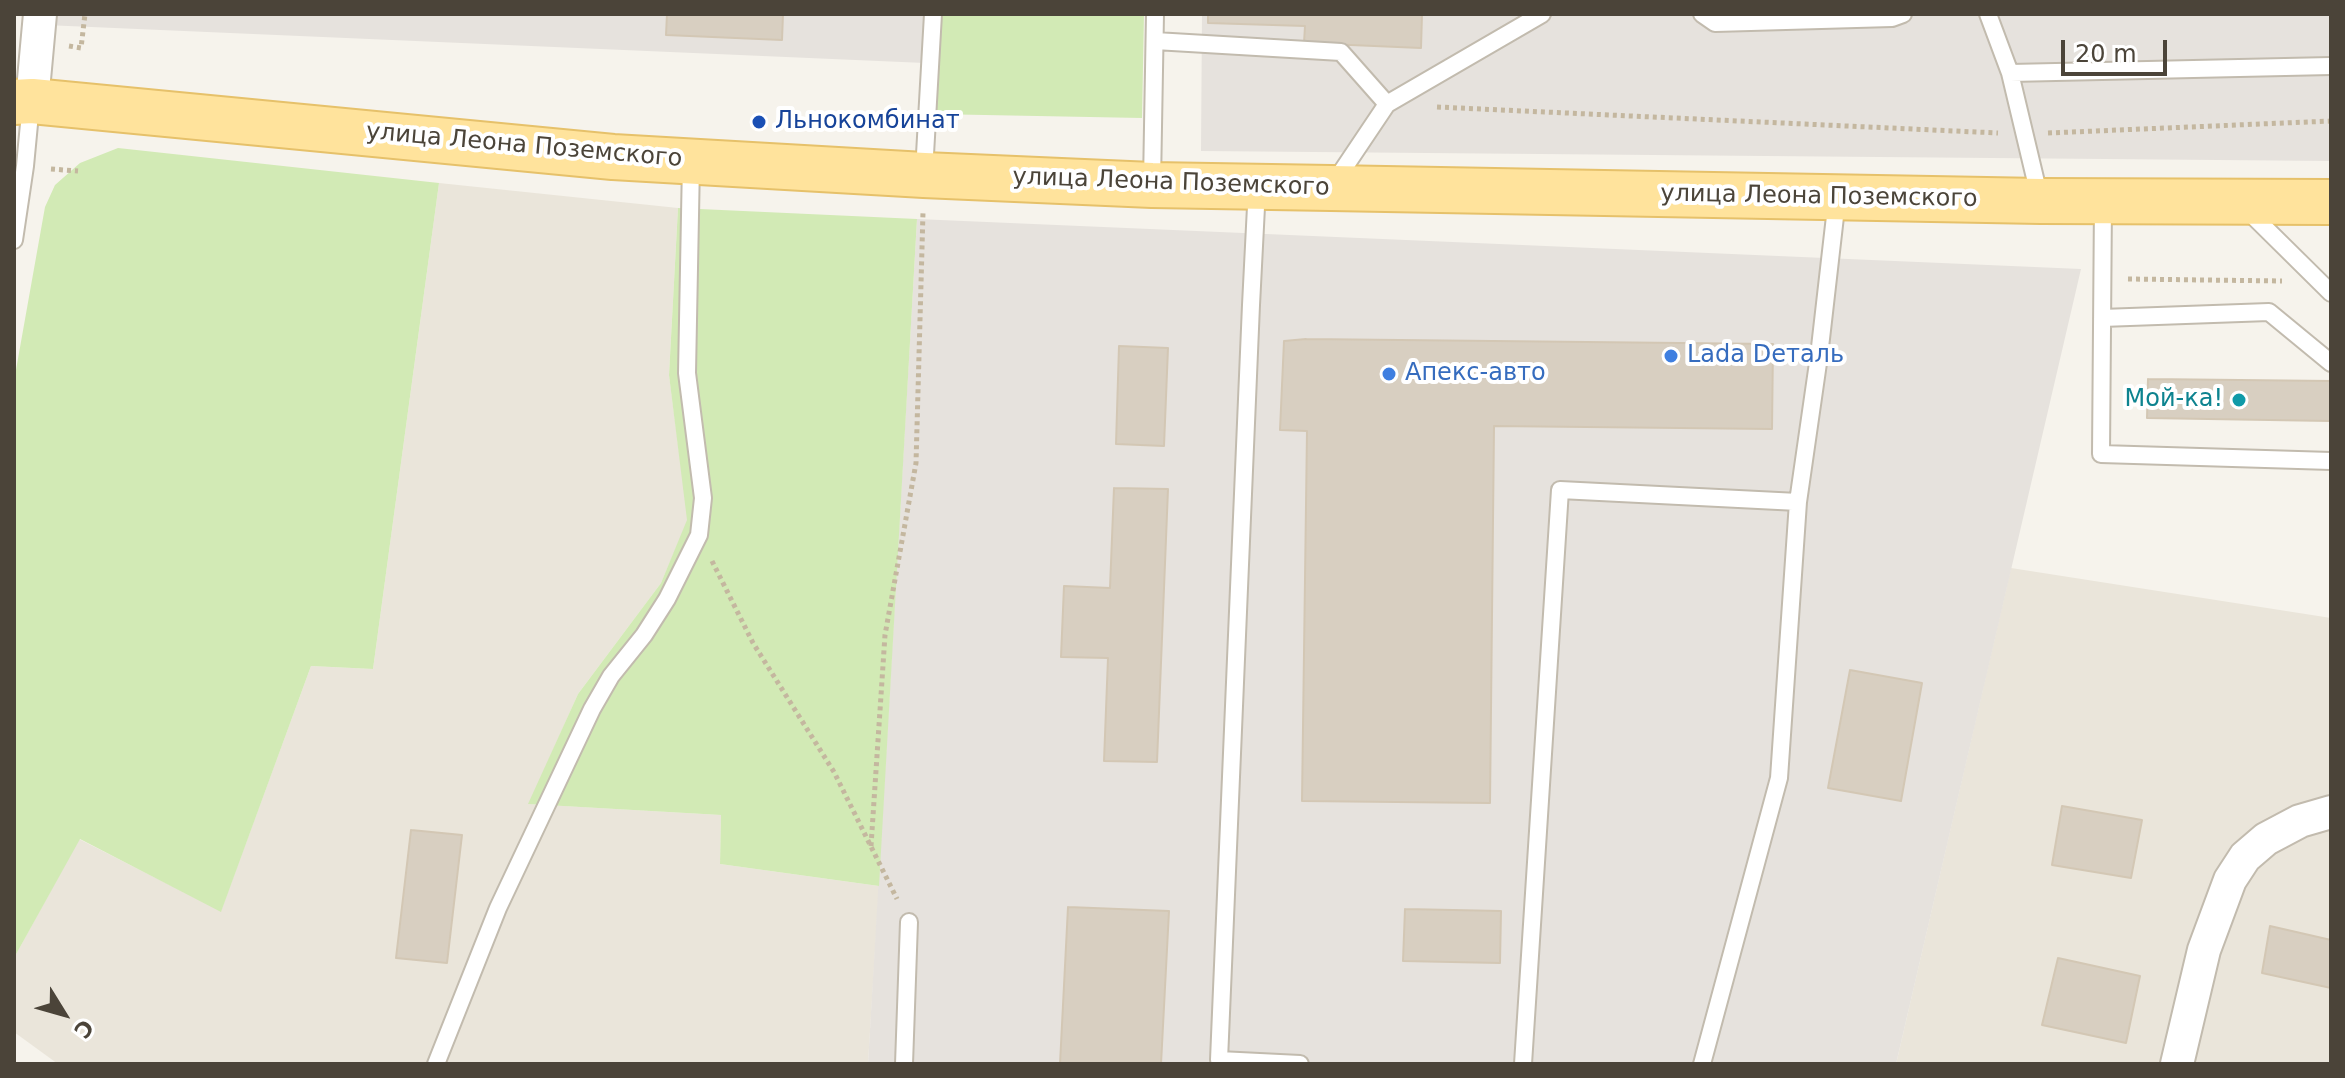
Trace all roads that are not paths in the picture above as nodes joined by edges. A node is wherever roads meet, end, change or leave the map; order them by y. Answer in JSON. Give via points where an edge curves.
{"nodes":[{"id":1,"x":40,"y":14,"type":"edge"},
{"id":2,"x":933,"y":14,"type":"edge"},
{"id":3,"x":1155,"y":14,"type":"edge"},
{"id":4,"x":1542,"y":14,"type":"edge"},
{"id":5,"x":1702,"y":14,"type":"edge"},
{"id":6,"x":1903,"y":14,"type":"edge"},
{"id":7,"x":1988,"y":14,"type":"edge"},
{"id":8,"x":1155,"y":41,"type":"junction"},
{"id":9,"x":2331,"y":66,"type":"edge"},
{"id":10,"x":2010,"y":73,"type":"junction"},
{"id":11,"x":23,"y":102,"type":"edge"},
{"id":12,"x":1387,"y":104,"type":"junction"},
{"id":13,"x":691,"y":160,"type":"junction"},
{"id":14,"x":924,"y":175,"type":"junction"},
{"id":15,"x":1152,"y":185,"type":"junction"},
{"id":16,"x":1258,"y":186,"type":"junction"},
{"id":17,"x":1331,"y":188,"type":"junction"},
{"id":18,"x":1837,"y":197,"type":"junction"},
{"id":19,"x":2103,"y":200,"type":"junction"},
{"id":20,"x":2041,"y":201,"type":"junction"},
{"id":21,"x":2238,"y":202,"type":"junction"},
{"id":22,"x":2331,"y":202,"type":"edge"},
{"id":23,"x":14,"y":240,"type":"edge"},
{"id":24,"x":2325,"y":288,"type":"edge"},
{"id":25,"x":2102,"y":318,"type":"junction"},
{"id":26,"x":2331,"y":363,"type":"edge"},
{"id":27,"x":2331,"y":461,"type":"edge"},
{"id":28,"x":1798,"y":502,"type":"junction"},
{"id":29,"x":2331,"y":812,"type":"edge"},
{"id":30,"x":909,"y":922,"type":"road end"},
{"id":31,"x":436,"y":1064,"type":"edge"},
{"id":32,"x":904,"y":1064,"type":"edge"},
{"id":33,"x":1300,"y":1064,"type":"edge"},
{"id":34,"x":1523,"y":1064,"type":"edge"},
{"id":35,"x":1702,"y":1064,"type":"edge"},
{"id":36,"x":2177,"y":1064,"type":"edge"}],
"edges":[{"from":1,"to":11,"type":"street"},
{"from":2,"to":14,"type":"lane"},
{"from":3,"to":8,"type":"lane"},
{"from":4,"to":12,"type":"lane"},
{"from":5,"to":6,"type":"lane","via":[[1715,23]]},
{"from":7,"to":10,"type":"lane"},
{"from":8,"to":12,"type":"lane","via":[[1341,52]]},
{"from":8,"to":15,"type":"lane"},
{"from":9,"to":10,"type":"lane"},
{"from":10,"to":20,"type":"lane"},
{"from":11,"to":13,"type":"main road","name":"улица Леона Поземского"},
{"from":11,"to":23,"type":"lane","via":[[25,166]]},
{"from":12,"to":17,"type":"lane"},
{"from":13,"to":14,"type":"main road","name":"улица Леона Поземского"},
{"from":13,"to":31,"type":"lane","via":[[687,373],[703,498],[699,535],[667,599],[592,709],[498,908]]},
{"from":14,"to":15,"type":"main road","name":"улица Леона Поземского"},
{"from":15,"to":16,"type":"main road","name":"улица Леона Поземского"},
{"from":16,"to":17,"type":"main road","name":"улица Леона Поземского"},
{"from":16,"to":33,"type":"lane","via":[[1219,1060]]},
{"from":17,"to":18,"type":"main road","name":"улица Леона Поземского"},
{"from":18,"to":20,"type":"main road","name":"улица Леона Поземского"},
{"from":18,"to":28,"type":"lane"},
{"from":19,"to":20,"type":"main road","name":"улица Леона Поземского"},
{"from":19,"to":21,"type":"main road","name":"улица Леона Поземского"},
{"from":19,"to":25,"type":"lane"},
{"from":21,"to":22,"type":"main road","name":"улица Леона Поземского"},
{"from":21,"to":24,"type":"lane"},
{"from":25,"to":26,"type":"lane","via":[[2269,312]]},
{"from":25,"to":27,"type":"lane","via":[[2101,454]]},
{"from":28,"to":34,"type":"lane","via":[[1560,490]]},
{"from":28,"to":35,"type":"lane","via":[[1779,778]]},
{"from":29,"to":36,"type":"street","via":[[2266,839],[2230,880],[2204,950]]},
{"from":30,"to":32,"type":"lane"}]}
